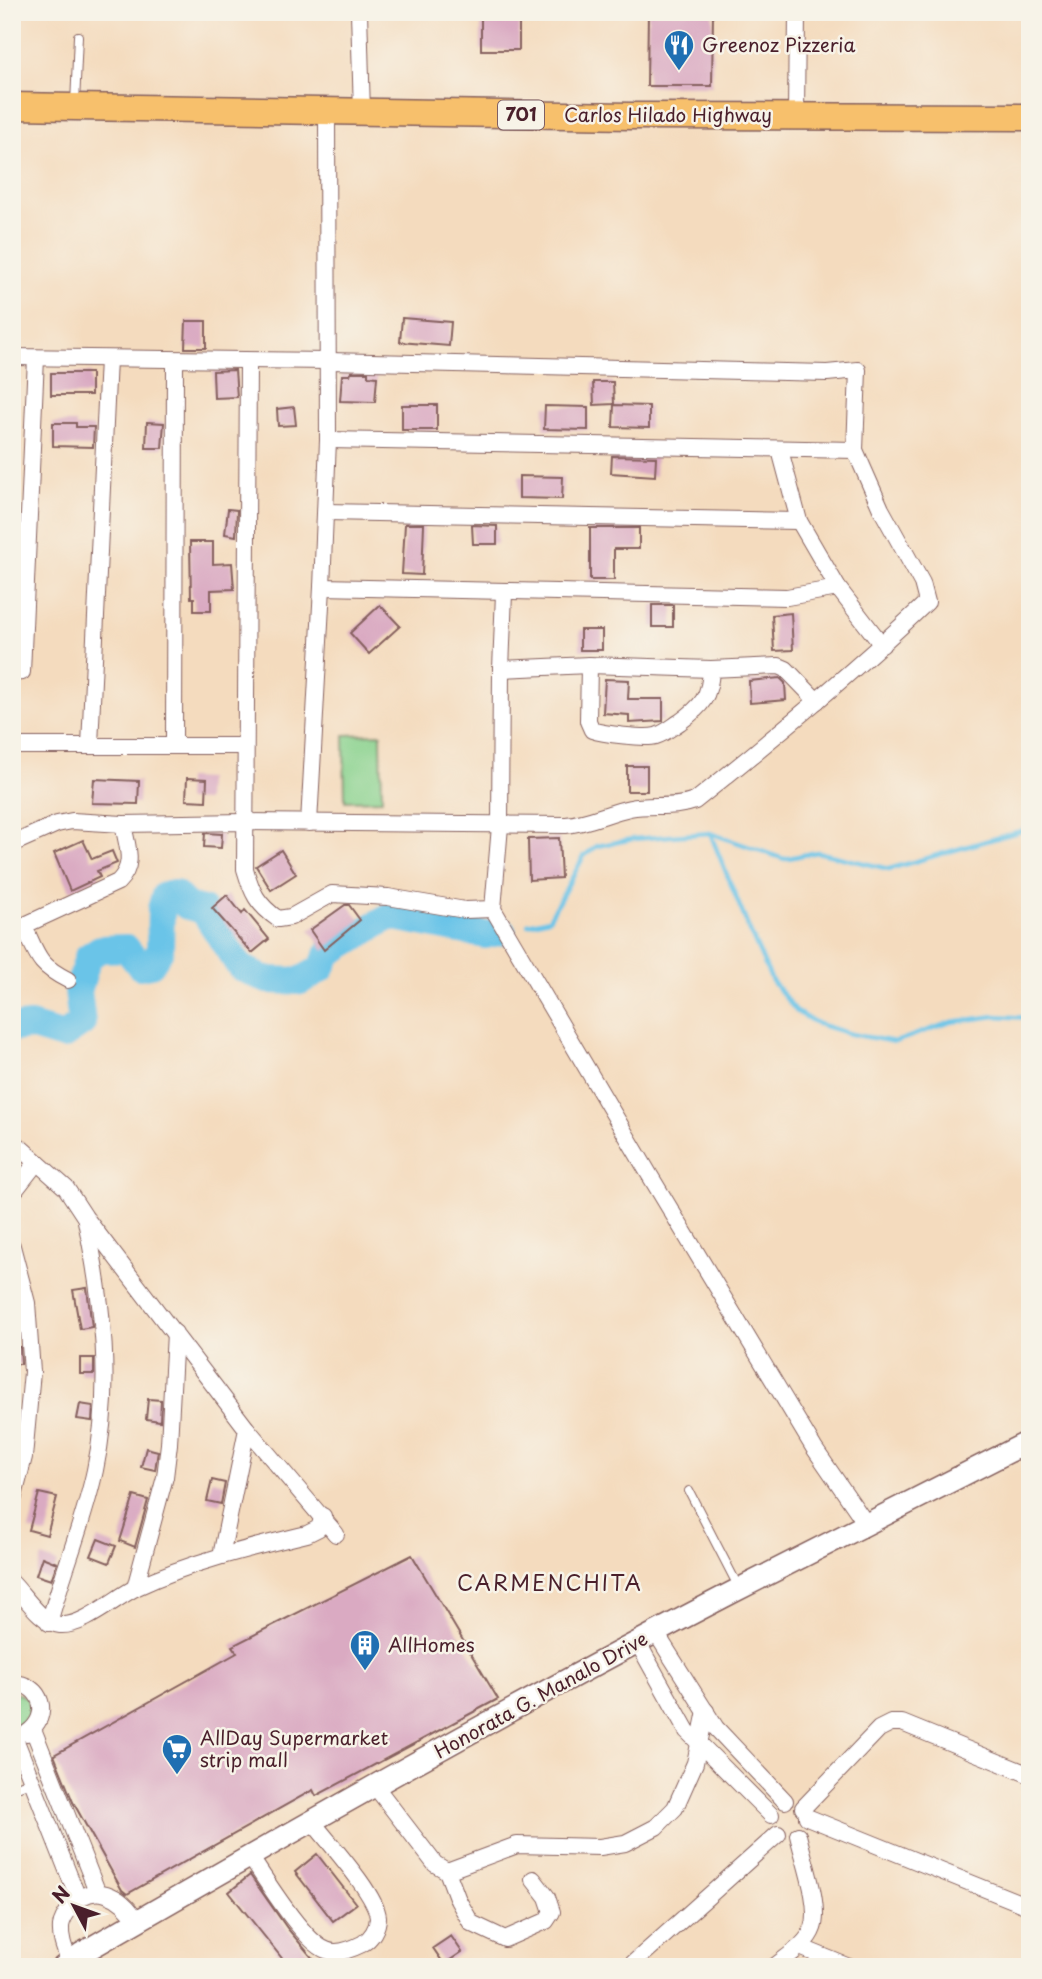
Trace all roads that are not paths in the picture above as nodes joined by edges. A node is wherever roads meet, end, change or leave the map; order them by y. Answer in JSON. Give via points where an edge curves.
{"nodes":[{"id":1,"x":359,"y":12,"type":"edge"},
{"id":2,"x":797,"y":12,"type":"edge"},
{"id":3,"x":78,"y":36,"type":"dead end"},
{"id":4,"x":12,"y":106,"type":"edge"},
{"id":5,"x":74,"y":107,"type":"junction"},
{"id":6,"x":327,"y":110,"type":"junction"},
{"id":7,"x":362,"y":112,"type":"junction"},
{"id":8,"x":796,"y":116,"type":"junction"},
{"id":9,"x":1030,"y":117,"type":"edge"},
{"id":10,"x":12,"y":357,"type":"edge"},
{"id":11,"x":36,"y":358,"type":"junction"},
{"id":12,"x":108,"y":359,"type":"junction"},
{"id":13,"x":175,"y":360,"type":"junction"},
{"id":14,"x":329,"y":361,"type":"junction"},
{"id":15,"x":248,"y":362,"type":"junction"},
{"id":16,"x":328,"y":440,"type":"junction"},
{"id":17,"x":780,"y":450,"type":"junction"},
{"id":18,"x":855,"y":450,"type":"junction"},
{"id":19,"x":326,"y":512,"type":"junction"},
{"id":20,"x":799,"y":521,"type":"junction"},
{"id":21,"x":322,"y":587,"type":"junction"},
{"id":22,"x":838,"y":588,"type":"junction"},
{"id":23,"x":504,"y":593,"type":"junction"},
{"id":24,"x":882,"y":645,"type":"junction"},
{"id":25,"x":589,"y":665,"type":"junction"},
{"id":26,"x":501,"y":669,"type":"junction"},
{"id":27,"x":711,"y":669,"type":"junction"},
{"id":28,"x":12,"y":673,"type":"edge"},
{"id":29,"x":817,"y":701,"type":"junction"},
{"id":30,"x":90,"y":745,"type":"junction"},
{"id":31,"x":12,"y":746,"type":"edge"},
{"id":32,"x":174,"y":746,"type":"junction"},
{"id":33,"x":244,"y":746,"type":"junction"},
{"id":34,"x":245,"y":822,"type":"junction"},
{"id":35,"x":309,"y":823,"type":"junction"},
{"id":36,"x":123,"y":824,"type":"junction"},
{"id":37,"x":500,"y":825,"type":"junction"},
{"id":38,"x":12,"y":844,"type":"edge"},
{"id":39,"x":493,"y":909,"type":"junction"},
{"id":40,"x":18,"y":928,"type":"edge"},
{"id":41,"x":68,"y":980,"type":"dead end"},
{"id":42,"x":12,"y":1140,"type":"edge"},
{"id":43,"x":37,"y":1162,"type":"junction"},
{"id":44,"x":12,"y":1194,"type":"edge"},
{"id":45,"x":85,"y":1217,"type":"junction"},
{"id":46,"x":12,"y":1247,"type":"edge"},
{"id":47,"x":175,"y":1334,"type":"junction"},
{"id":48,"x":247,"y":1429,"type":"junction"},
{"id":49,"x":1030,"y":1441,"type":"edge"},
{"id":50,"x":689,"y":1491,"type":"dead end"},
{"id":51,"x":12,"y":1504,"type":"edge"},
{"id":52,"x":323,"y":1517,"type":"junction"},
{"id":53,"x":867,"y":1525,"type":"junction"},
{"id":54,"x":336,"y":1534,"type":"dead end"},
{"id":55,"x":220,"y":1556,"type":"junction"},
{"id":56,"x":12,"y":1583,"type":"edge"},
{"id":57,"x":135,"y":1588,"type":"junction"},
{"id":58,"x":739,"y":1589,"type":"junction"},
{"id":59,"x":49,"y":1623,"type":"junction"},
{"id":60,"x":647,"y":1638,"type":"junction"},
{"id":61,"x":12,"y":1682,"type":"edge"},
{"id":62,"x":706,"y":1711,"type":"junction"},
{"id":63,"x":33,"y":1729,"type":"junction"},
{"id":64,"x":13,"y":1735,"type":"edge"},
{"id":65,"x":699,"y":1745,"type":"junction"},
{"id":66,"x":1030,"y":1775,"type":"edge"},
{"id":67,"x":32,"y":1781,"type":"junction"},
{"id":68,"x":375,"y":1786,"type":"junction"},
{"id":69,"x":12,"y":1789,"type":"edge"},
{"id":70,"x":785,"y":1801,"type":"junction"},
{"id":71,"x":805,"y":1813,"type":"junction"},
{"id":72,"x":771,"y":1815,"type":"junction"},
{"id":73,"x":312,"y":1821,"type":"junction"},
{"id":74,"x":778,"y":1834,"type":"junction"},
{"id":75,"x":798,"y":1835,"type":"junction"},
{"id":76,"x":249,"y":1855,"type":"junction"},
{"id":77,"x":447,"y":1871,"type":"junction"},
{"id":78,"x":533,"y":1879,"type":"dead end"},
{"id":79,"x":97,"y":1891,"type":"junction"},
{"id":80,"x":78,"y":1898,"type":"junction"},
{"id":81,"x":1030,"y":1907,"type":"edge"},
{"id":82,"x":136,"y":1921,"type":"junction"},
{"id":83,"x":800,"y":1947,"type":"junction"},
{"id":84,"x":75,"y":1960,"type":"edge"},
{"id":85,"x":629,"y":1967,"type":"edge"},
{"id":86,"x":774,"y":1967,"type":"edge"},
{"id":87,"x":849,"y":1967,"type":"edge"}],
"edges":[{"from":1,"to":7,"type":"street"},
{"from":2,"to":8,"type":"street"},
{"from":3,"to":5,"type":"lane"},
{"from":4,"to":5,"type":"main road","name":"Carlos Hilado Highway","number":"701"},
{"from":5,"to":6,"type":"main road","name":"Carlos Hilado Highway","number":"701"},
{"from":6,"to":7,"type":"main road","name":"Carlos Hilado Highway","number":"701"},
{"from":6,"to":14,"type":"street"},
{"from":7,"to":8,"type":"main road","name":"Carlos Hilado Highway","number":"701"},
{"from":8,"to":9,"type":"main road","name":"Carlos Hilado Highway","number":"701"},
{"from":10,"to":11,"type":"street"},
{"from":11,"to":12,"type":"street"},
{"from":11,"to":28,"type":"street","via":[[22,672]]},
{"from":12,"to":13,"type":"street"},
{"from":12,"to":30,"type":"street"},
{"from":13,"to":15,"type":"street"},
{"from":13,"to":32,"type":"street"},
{"from":14,"to":15,"type":"street"},
{"from":14,"to":16,"type":"street"},
{"from":14,"to":18,"type":"street","via":[[813,373],[858,370]]},
{"from":15,"to":33,"type":"street"},
{"from":16,"to":17,"type":"street"},
{"from":16,"to":19,"type":"street"},
{"from":17,"to":18,"type":"street"},
{"from":17,"to":20,"type":"street"},
{"from":18,"to":24,"type":"street","via":[[928,602]]},
{"from":19,"to":20,"type":"street"},
{"from":19,"to":21,"type":"street"},
{"from":20,"to":22,"type":"street"},
{"from":21,"to":23,"type":"street"},
{"from":21,"to":35,"type":"street"},
{"from":22,"to":23,"type":"street","via":[[787,597]]},
{"from":22,"to":24,"type":"street"},
{"from":23,"to":26,"type":"street"},
{"from":24,"to":29,"type":"street"},
{"from":25,"to":26,"type":"street"},
{"from":25,"to":27,"type":"street"},
{"from":25,"to":27,"type":"street","via":[[588,721],[592,730],[653,737],[704,701]]},
{"from":26,"to":37,"type":"street"},
{"from":27,"to":29,"type":"street","via":[[779,666]]},
{"from":29,"to":37,"type":"street","via":[[695,801],[633,807],[585,824]]},
{"from":30,"to":31,"type":"street"},
{"from":30,"to":32,"type":"street"},
{"from":32,"to":33,"type":"street"},
{"from":33,"to":34,"type":"street"},
{"from":34,"to":35,"type":"street"},
{"from":34,"to":36,"type":"street"},
{"from":34,"to":39,"type":"street","via":[[244,869],[252,893],[278,919],[291,917],[332,894],[388,897],[465,910]]},
{"from":35,"to":37,"type":"street"},
{"from":36,"to":38,"type":"street","via":[[72,821]]},
{"from":36,"to":40,"type":"street","via":[[130,864],[118,882]]},
{"from":37,"to":39,"type":"street"},
{"from":39,"to":53,"type":"street","via":[[800,1424]]},
{"from":40,"to":41,"type":"street","via":[[47,970]]},
{"from":42,"to":43,"type":"street"},
{"from":43,"to":44,"type":"street"},
{"from":43,"to":45,"type":"street","via":[[66,1188]]},
{"from":45,"to":47,"type":"street"},
{"from":45,"to":59,"type":"street","via":[[100,1289],[104,1420],[83,1518]]},
{"from":46,"to":51,"type":"street","via":[[27,1303],[32,1372],[24,1457]]},
{"from":47,"to":48,"type":"street"},
{"from":47,"to":57,"type":"street","via":[[165,1477]]},
{"from":48,"to":52,"type":"street"},
{"from":48,"to":55,"type":"street"},
{"from":49,"to":53,"type":"street","name":"Honorata G. Manalo Drive"},
{"from":50,"to":58,"type":"lane"},
{"from":52,"to":54,"type":"street"},
{"from":52,"to":55,"type":"street","via":[[319,1528],[307,1534]]},
{"from":53,"to":58,"type":"street","name":"Honorata G. Manalo Drive"},
{"from":55,"to":57,"type":"street"},
{"from":56,"to":59,"type":"street"},
{"from":57,"to":59,"type":"street","via":[[83,1619],[63,1626]]},
{"from":58,"to":60,"type":"street","name":"Honorata G. Manalo Drive"},
{"from":60,"to":62,"type":"street"},
{"from":60,"to":65,"type":"street","via":[[687,1731]]},
{"from":60,"to":68,"type":"street","name":"Honorata G. Manalo Drive"},
{"from":61,"to":63,"type":"street","via":[[38,1695],[42,1712]]},
{"from":62,"to":65,"type":"street"},
{"from":62,"to":70,"type":"street","via":[[716,1728]]},
{"from":63,"to":64,"type":"street"},
{"from":63,"to":79,"type":"street"},
{"from":64,"to":67,"type":"street"},
{"from":65,"to":72,"type":"street"},
{"from":65,"to":77,"type":"street","via":[[675,1808],[656,1827],[625,1843],[600,1847],[517,1845]]},
{"from":66,"to":71,"type":"street","via":[[902,1723],[891,1723],[879,1729]]},
{"from":67,"to":69,"type":"lane"},
{"from":67,"to":80,"type":"street"},
{"from":68,"to":73,"type":"street","name":"Honorata G. Manalo Drive"},
{"from":68,"to":77,"type":"street","via":[[435,1864]]},
{"from":70,"to":71,"type":"street","via":[[795,1801]]},
{"from":70,"to":72,"type":"street"},
{"from":71,"to":75,"type":"street","via":[[805,1828]]},
{"from":71,"to":81,"type":"street"},
{"from":72,"to":74,"type":"street"},
{"from":73,"to":76,"type":"street","name":"Honorata G. Manalo Drive"},
{"from":73,"to":76,"type":"street","via":[[371,1898],[378,1917],[366,1942],[336,1952],[324,1950],[296,1924]]},
{"from":74,"to":75,"type":"street"},
{"from":74,"to":85,"type":"street"},
{"from":75,"to":83,"type":"street","via":[[816,1910],[813,1929]]},
{"from":76,"to":82,"type":"street","name":"Honorata G. Manalo Drive"},
{"from":77,"to":78,"type":"street","via":[[471,1923],[505,1939],[546,1921],[552,1912]]},
{"from":79,"to":80,"type":"street"},
{"from":79,"to":82,"type":"street","via":[[118,1900]]},
{"from":80,"to":84,"type":"street","via":[[61,1922],[62,1941]]},
{"from":82,"to":84,"type":"street","name":"Honorata G. Manalo Drive"},
{"from":83,"to":86,"type":"street"},
{"from":83,"to":87,"type":"street"}]}
